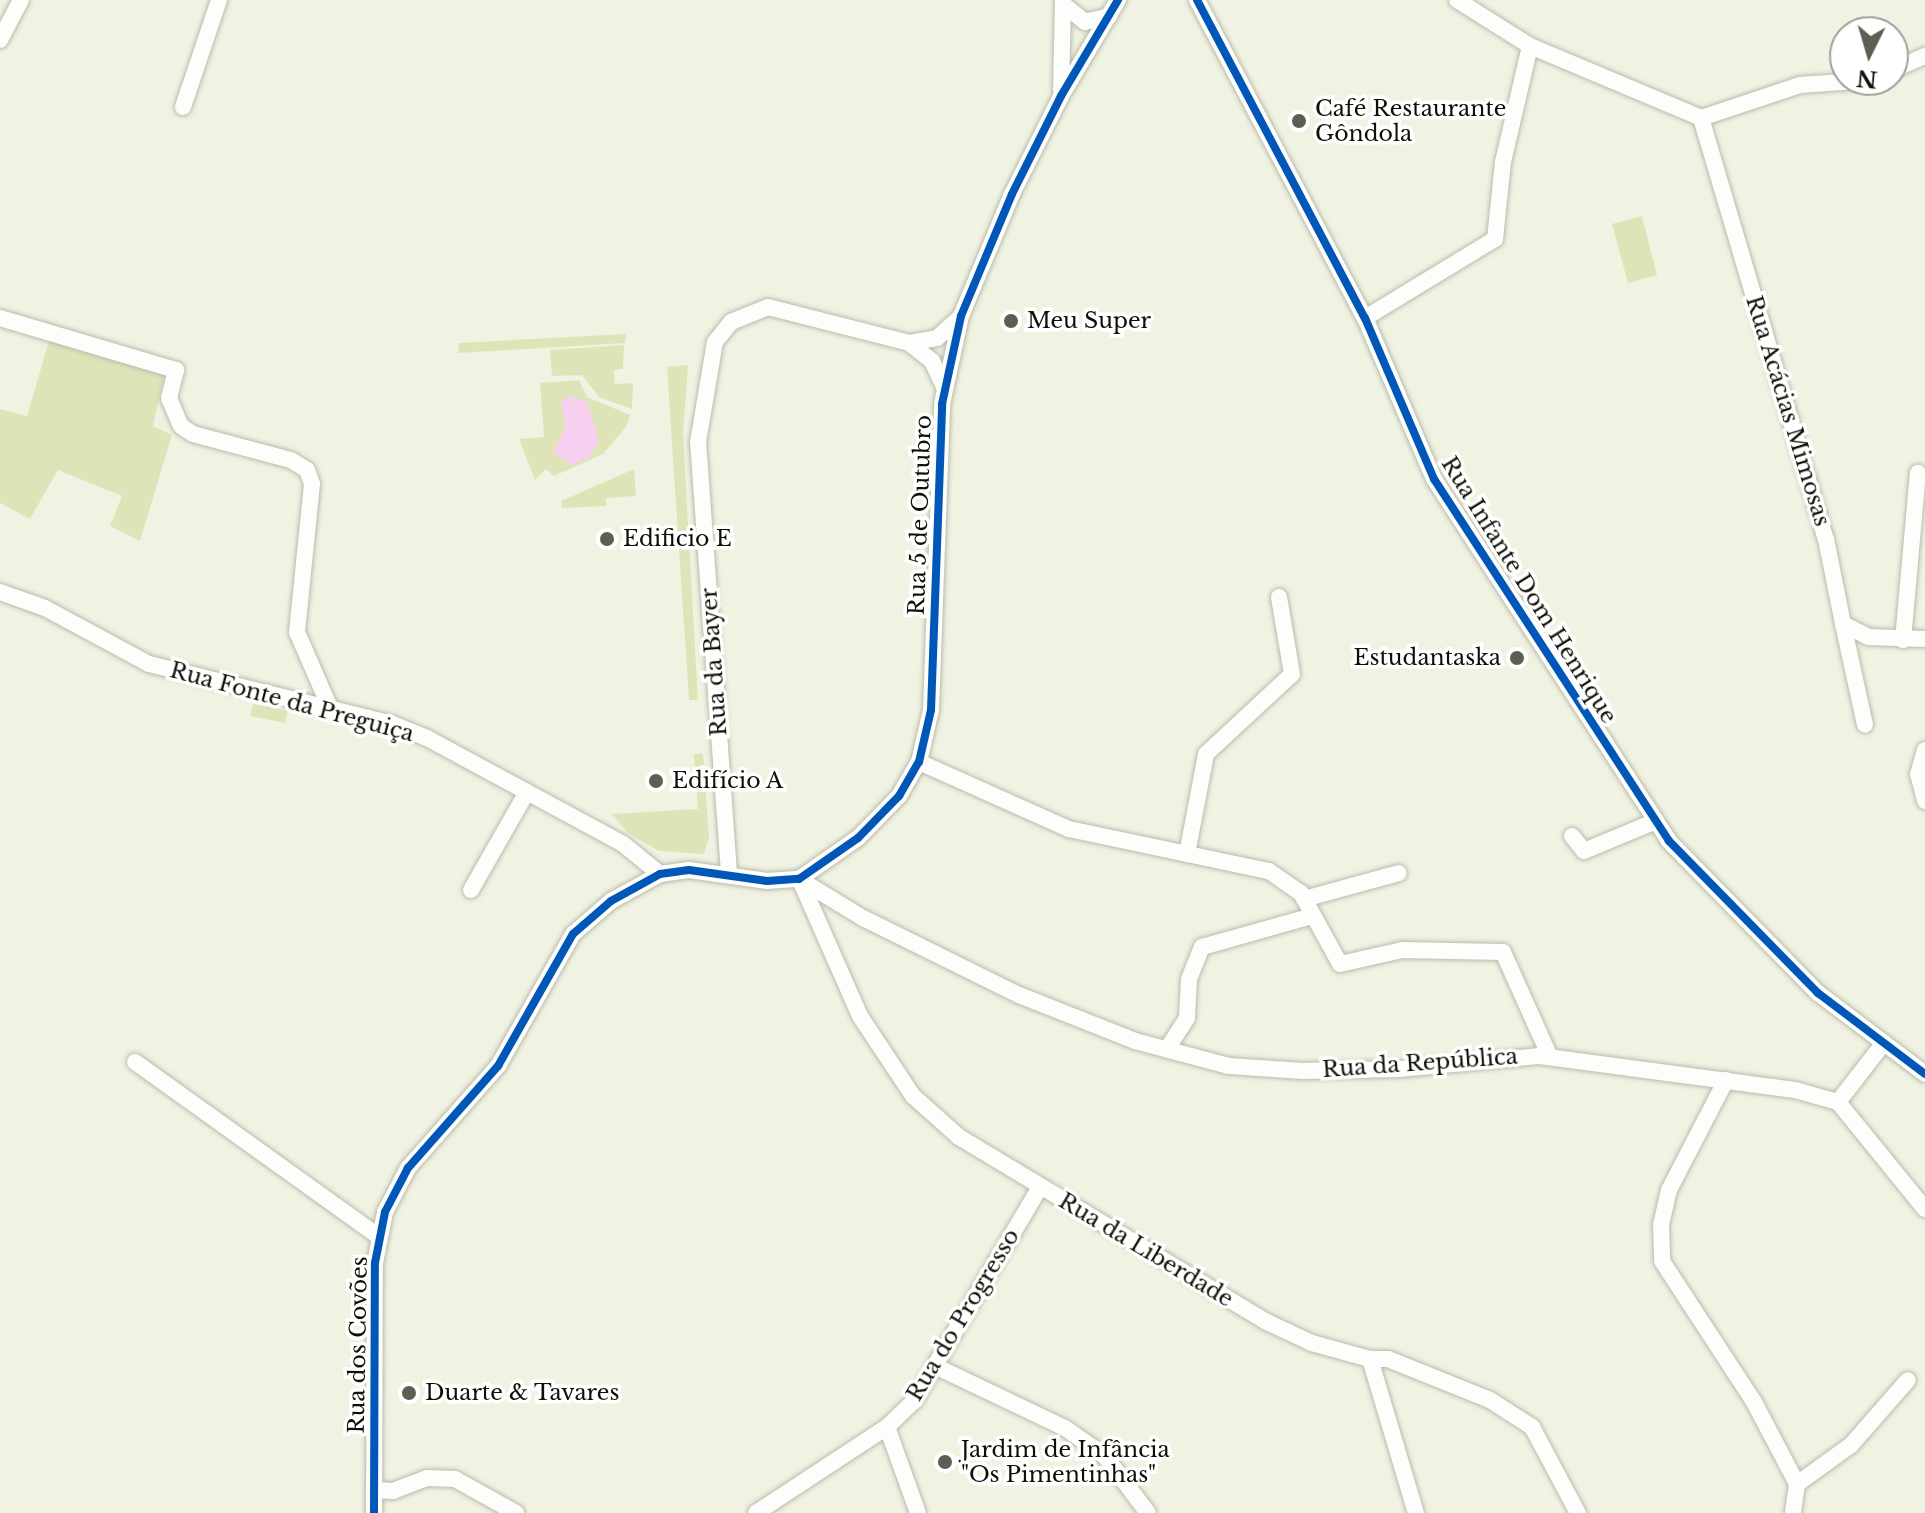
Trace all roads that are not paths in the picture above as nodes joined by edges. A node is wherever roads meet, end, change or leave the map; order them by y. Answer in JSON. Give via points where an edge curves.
{"nodes":[{"id":1,"x":21,"y":0,"type":"edge"},
{"id":2,"x":219,"y":0,"type":"edge"},
{"id":3,"x":1118,"y":0,"type":"edge"},
{"id":4,"x":1197,"y":0,"type":"edge"},
{"id":5,"x":1457,"y":0,"type":"edge"},
{"id":6,"x":1064,"y":2,"type":"edge"},
{"id":7,"x":1109,"y":16,"type":"junction"},
{"id":8,"x":0,"y":40,"type":"edge"},
{"id":9,"x":1530,"y":46,"type":"junction"},
{"id":10,"x":1829,"y":83,"type":"edge"},
{"id":11,"x":1061,"y":96,"type":"junction"},
{"id":12,"x":183,"y":107,"type":"dead end"},
{"id":13,"x":1701,"y":118,"type":"junction"},
{"id":14,"x":961,"y":316,"type":"junction"},
{"id":15,"x":0,"y":318,"type":"edge"},
{"id":16,"x":1365,"y":318,"type":"junction"},
{"id":17,"x":909,"y":343,"type":"junction"},
{"id":18,"x":944,"y":388,"type":"junction"},
{"id":19,"x":1918,"y":473,"type":"dead end"},
{"id":20,"x":0,"y":592,"type":"edge"},
{"id":21,"x":1279,"y":597,"type":"dead end"},
{"id":22,"x":1843,"y":624,"type":"junction"},
{"id":23,"x":1925,"y":639,"type":"edge"},
{"id":24,"x":1903,"y":640,"type":"junction"},
{"id":25,"x":330,"y":708,"type":"junction"},
{"id":26,"x":1865,"y":725,"type":"dead end"},
{"id":27,"x":1925,"y":750,"type":"edge"},
{"id":28,"x":919,"y":762,"type":"junction"},
{"id":29,"x":527,"y":792,"type":"junction"},
{"id":30,"x":1925,"y":801,"type":"edge"},
{"id":31,"x":1656,"y":821,"type":"junction"},
{"id":32,"x":1572,"y":836,"type":"dead end"},
{"id":33,"x":1187,"y":854,"type":"junction"},
{"id":34,"x":729,"y":873,"type":"junction"},
{"id":35,"x":1399,"y":873,"type":"dead end"},
{"id":36,"x":660,"y":874,"type":"junction"},
{"id":37,"x":799,"y":879,"type":"junction"},
{"id":38,"x":471,"y":890,"type":"dead end"},
{"id":39,"x":1304,"y":899,"type":"junction"},
{"id":40,"x":1312,"y":916,"type":"junction"},
{"id":41,"x":1882,"y":1045,"type":"junction"},
{"id":42,"x":1167,"y":1049,"type":"junction"},
{"id":43,"x":1550,"y":1057,"type":"junction"},
{"id":44,"x":135,"y":1062,"type":"dead end"},
{"id":45,"x":1925,"y":1074,"type":"edge"},
{"id":46,"x":1726,"y":1080,"type":"junction"},
{"id":47,"x":1838,"y":1102,"type":"junction"},
{"id":48,"x":1040,"y":1187,"type":"junction"},
{"id":49,"x":1925,"y":1209,"type":"edge"},
{"id":50,"x":378,"y":1236,"type":"junction"},
{"id":51,"x":1370,"y":1359,"type":"junction"},
{"id":52,"x":937,"y":1367,"type":"junction"},
{"id":53,"x":1908,"y":1380,"type":"dead end"},
{"id":54,"x":887,"y":1427,"type":"junction"},
{"id":55,"x":1797,"y":1484,"type":"junction"},
{"id":56,"x":374,"y":1490,"type":"junction"},
{"id":57,"x":374,"y":1513,"type":"edge"},
{"id":58,"x":516,"y":1513,"type":"edge"},
{"id":59,"x":756,"y":1513,"type":"edge"},
{"id":60,"x":918,"y":1513,"type":"edge"},
{"id":61,"x":1148,"y":1513,"type":"edge"},
{"id":62,"x":1416,"y":1513,"type":"edge"},
{"id":63,"x":1578,"y":1513,"type":"edge"},
{"id":64,"x":1793,"y":1513,"type":"edge"}],
"edges":[{"from":1,"to":8,"type":"street"},
{"from":2,"to":12,"type":"street"},
{"from":3,"to":7,"type":"street","name":"Rua 5 de Outubro"},
{"from":4,"to":16,"type":"street","name":"Rua Infante Dom Henrique"},
{"from":5,"to":9,"type":"street"},
{"from":6,"to":7,"type":"street","via":[[1085,22]]},
{"from":6,"to":11,"type":"street","name":"Rua 5 de Outubro"},
{"from":7,"to":11,"type":"street","name":"Rua 5 de Outubro"},
{"from":9,"to":13,"type":"street"},
{"from":9,"to":16,"type":"street","via":[[1503,162],[1495,239]]},
{"from":10,"to":13,"type":"street","via":[[1800,85]]},
{"from":11,"to":14,"type":"street","name":"Rua 5 de Outubro","via":[[987,247]]},
{"from":13,"to":22,"type":"street","name":"Rua Acácias Mimosas","via":[[1826,539]]},
{"from":14,"to":17,"type":"street","via":[[937,338]]},
{"from":14,"to":18,"type":"street","name":"Rua 5 de Outubro"},
{"from":15,"to":25,"type":"street","via":[[176,370],[169,398],[181,426],[193,434],[291,460],[307,470],[312,484],[297,632]]},
{"from":16,"to":31,"type":"street","name":"Rua Infante Dom Henrique","via":[[1434,479]]},
{"from":17,"to":18,"type":"street","via":[[932,361]]},
{"from":17,"to":34,"type":"street","name":"Rua da Bayer","via":[[768,307],[731,322],[715,342],[698,442]]},
{"from":18,"to":28,"type":"street","name":"Rua 5 de Outubro","via":[[931,710]]},
{"from":19,"to":24,"type":"street"},
{"from":20,"to":25,"type":"street","name":"Rua Fonte da Preguiça","via":[[45,608],[149,664]]},
{"from":21,"to":33,"type":"street","via":[[1292,674],[1206,754]]},
{"from":22,"to":24,"type":"street","via":[[1868,637]]},
{"from":22,"to":26,"type":"street","name":"Rua Acácias Mimosas"},
{"from":23,"to":24,"type":"street"},
{"from":25,"to":29,"type":"street","name":"Rua Fonte da Preguiça","via":[[427,738]]},
{"from":27,"to":30,"type":"street","via":[[1918,774]]},
{"from":28,"to":33,"type":"street","via":[[1069,829]]},
{"from":28,"to":37,"type":"street","name":"Rua 5 de Outubro","via":[[899,796],[858,838]]},
{"from":29,"to":36,"type":"street","name":"Rua Fonte da Preguiça","via":[[623,844]]},
{"from":29,"to":38,"type":"street"},
{"from":31,"to":32,"type":"street","via":[[1584,851]]},
{"from":31,"to":41,"type":"street","name":"Rua Infante Dom Henrique","via":[[1706,884],[1818,993]]},
{"from":33,"to":39,"type":"street","via":[[1269,871]]},
{"from":34,"to":36,"type":"street","name":"Rua dos Covões"},
{"from":34,"to":37,"type":"street","via":[[767,881]]},
{"from":35,"to":39,"type":"street"},
{"from":36,"to":50,"type":"street","name":"Rua dos Covões","via":[[611,901],[573,934],[498,1066],[408,1168]]},
{"from":37,"to":42,"type":"street","name":"Rua da República","via":[[863,918],[1019,995]]},
{"from":37,"to":48,"type":"street","name":"Rua da Liberdade","via":[[860,1016],[913,1096],[959,1137]]},
{"from":39,"to":40,"type":"street"},
{"from":40,"to":42,"type":"street","via":[[1202,947],[1189,979],[1187,1018]]},
{"from":40,"to":43,"type":"street","via":[[1340,964],[1402,950],[1503,952]]},
{"from":41,"to":45,"type":"street","name":"Rua Infante Dom Henrique"},
{"from":41,"to":47,"type":"street"},
{"from":42,"to":43,"type":"street","name":"Rua da República","via":[[1229,1066],[1303,1071]]},
{"from":43,"to":46,"type":"street","name":"Rua da República"},
{"from":44,"to":50,"type":"street"},
{"from":46,"to":47,"type":"street","name":"Rua da República"},
{"from":46,"to":55,"type":"street","via":[[1669,1190],[1661,1225],[1662,1261],[1754,1402]]},
{"from":47,"to":49,"type":"street"},
{"from":48,"to":51,"type":"street","name":"Rua da Liberdade","via":[[1267,1322],[1312,1343]]},
{"from":48,"to":52,"type":"street","name":"Rua do Progresso"},
{"from":50,"to":56,"type":"street","name":"Rua dos Covões"},
{"from":51,"to":62,"type":"street"},
{"from":51,"to":63,"type":"street","name":"Rua da Liberdade","via":[[1388,1359],[1490,1400],[1532,1427]]},
{"from":52,"to":54,"type":"street","name":"Rua do Progresso","via":[[914,1401]]},
{"from":52,"to":61,"type":"street","via":[[1065,1428],[1105,1456]]},
{"from":53,"to":55,"type":"street","via":[[1851,1445]]},
{"from":54,"to":59,"type":"street","name":"Rua do Progresso"},
{"from":54,"to":60,"type":"street"},
{"from":55,"to":64,"type":"street"},
{"from":56,"to":57,"type":"street","name":"Rua dos Covões"},
{"from":56,"to":58,"type":"street","via":[[393,1491],[427,1478],[455,1479]]}]}
